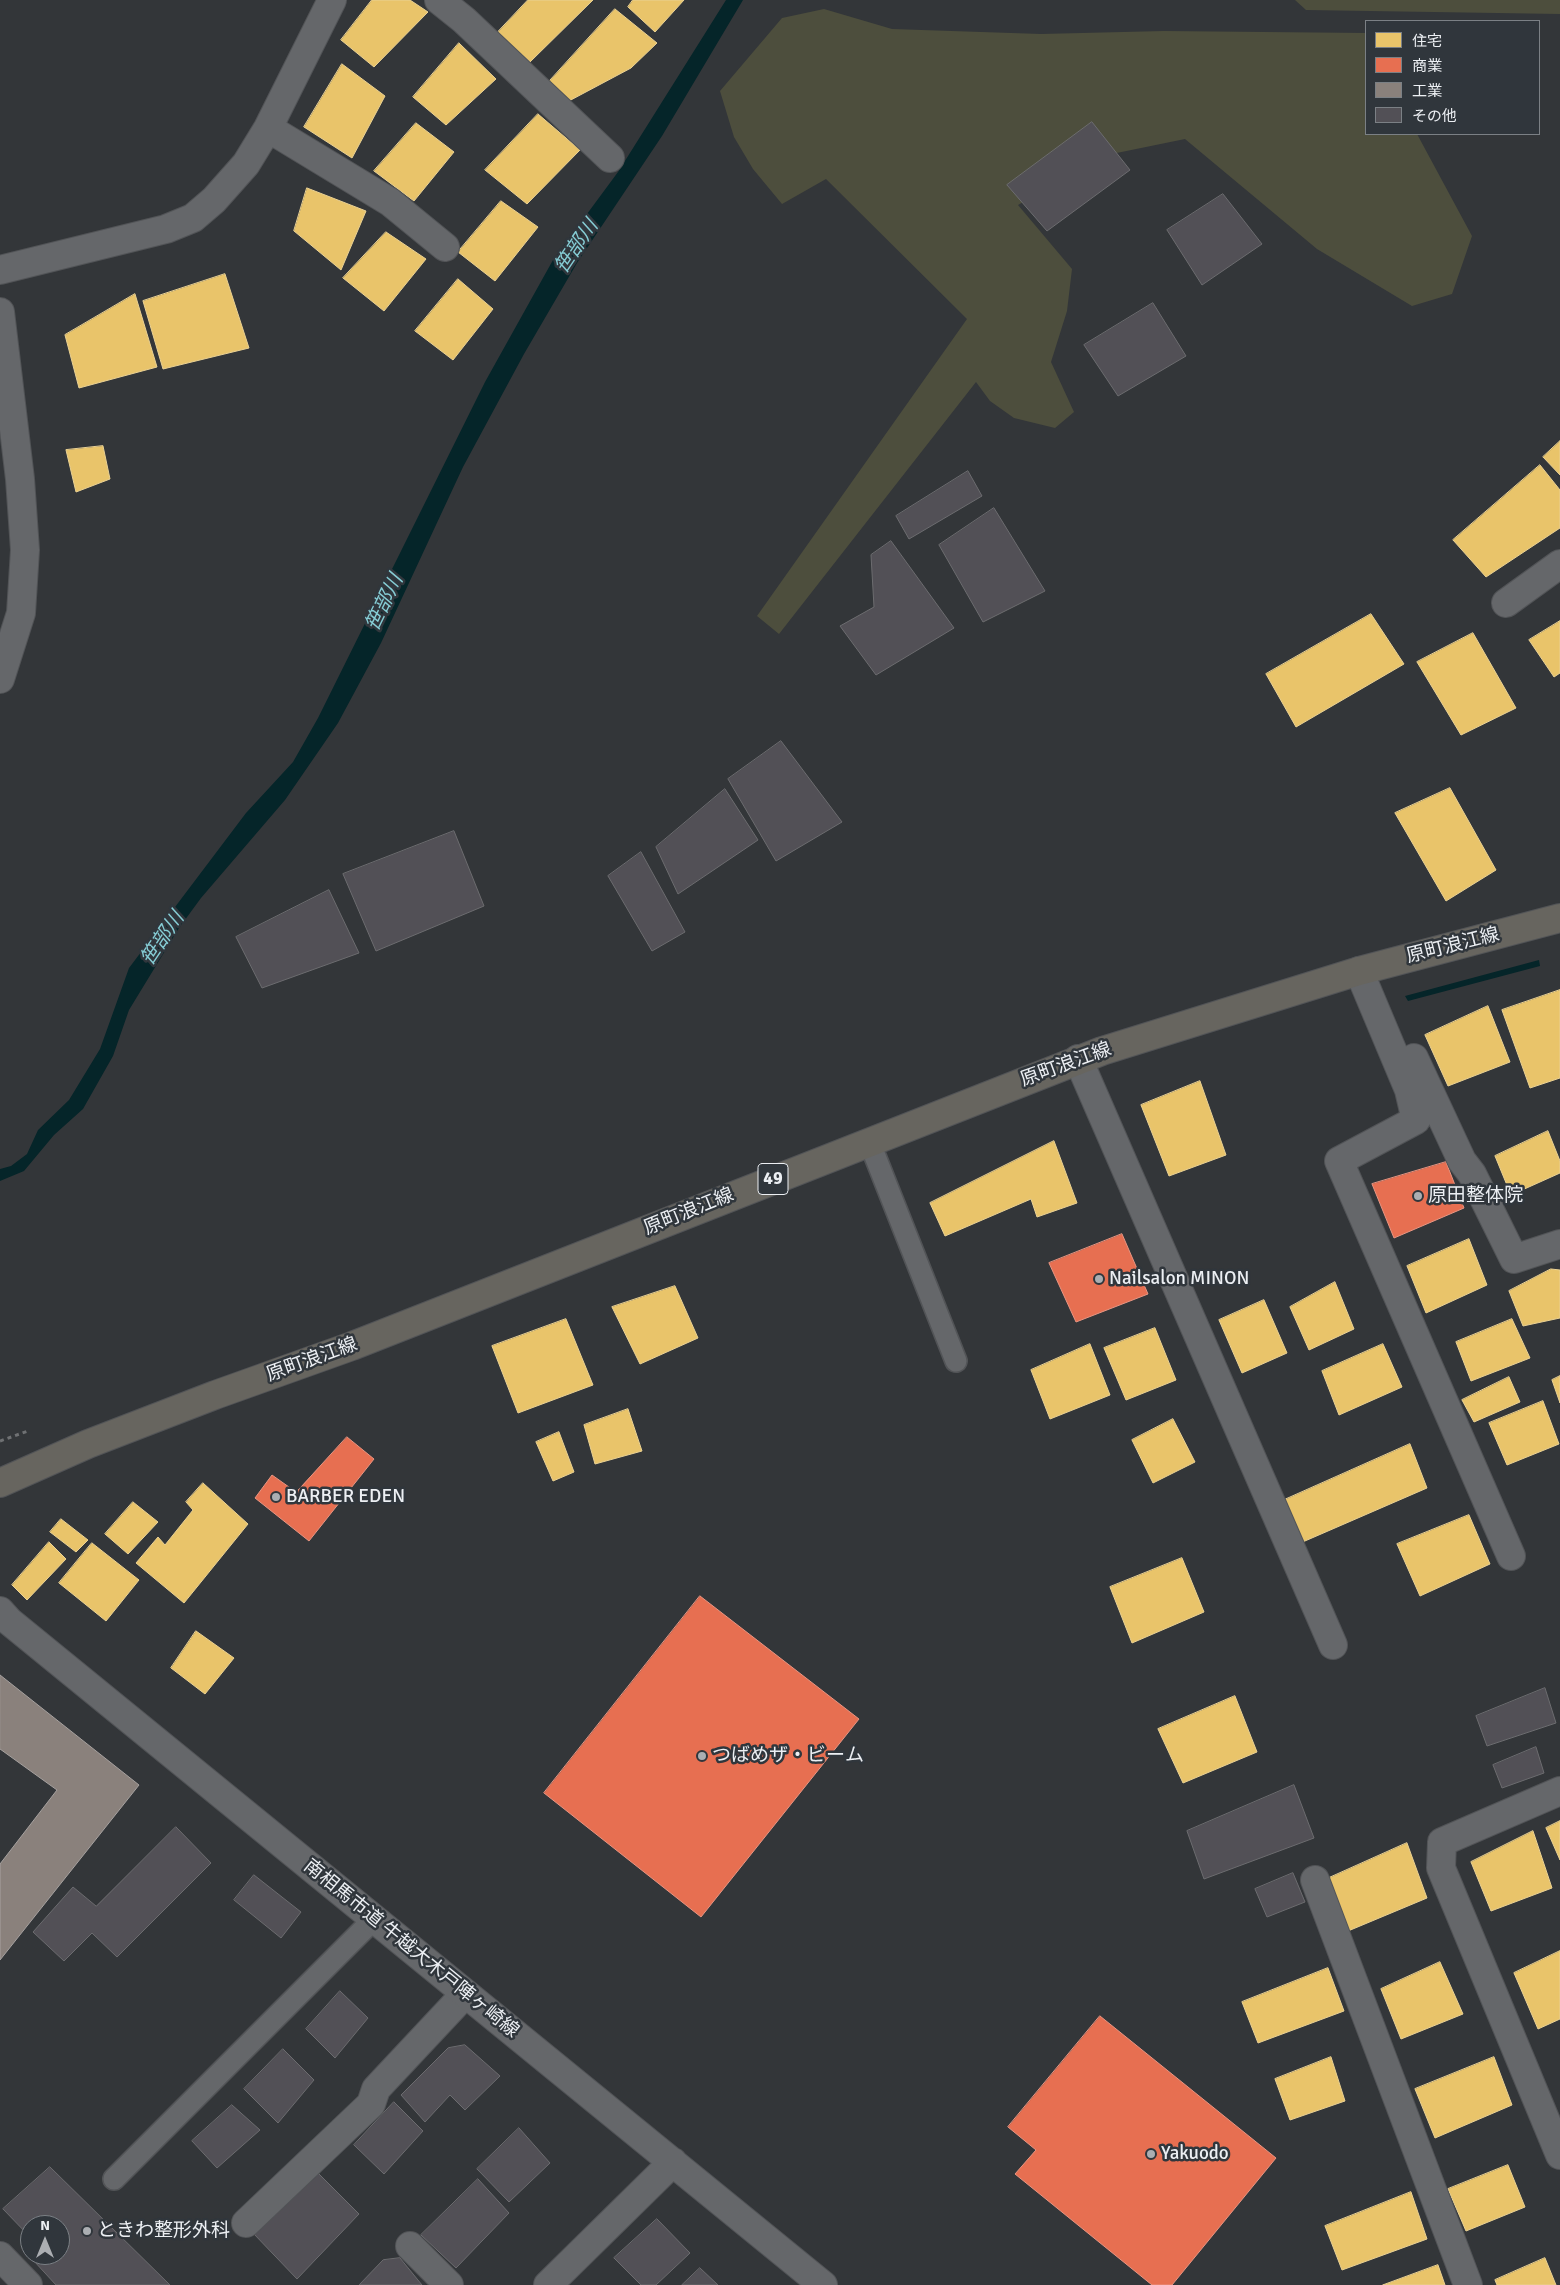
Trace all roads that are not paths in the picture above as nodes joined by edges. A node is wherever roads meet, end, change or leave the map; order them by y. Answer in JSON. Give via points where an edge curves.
{"nodes":[{"id":1,"x":332,"y":0,"type":"edge"},
{"id":2,"x":439,"y":0,"type":"edge"},
{"id":3,"x":268,"y":128,"type":"junction"},
{"id":4,"x":610,"y":158,"type":"dead end"},
{"id":5,"x":445,"y":246,"type":"dead end"},
{"id":6,"x":0,"y":270,"type":"edge"},
{"id":7,"x":0,"y":312,"type":"edge"},
{"id":8,"x":1560,"y":564,"type":"edge"},
{"id":9,"x":1506,"y":603,"type":"dead end"},
{"id":10,"x":0,"y":679,"type":"edge"},
{"id":11,"x":1560,"y":918,"type":"edge"},
{"id":12,"x":1367,"y":968,"type":"junction"},
{"id":13,"x":1078,"y":1059,"type":"junction"},
{"id":14,"x":869,"y":1141,"type":"junction"},
{"id":15,"x":1560,"y":1244,"type":"edge"},
{"id":16,"x":956,"y":1361,"type":"dead end"},
{"id":17,"x":0,"y":1483,"type":"edge"},
{"id":18,"x":1511,"y":1556,"type":"dead end"},
{"id":19,"x":0,"y":1611,"type":"edge"},
{"id":20,"x":1333,"y":1645,"type":"dead end"},
{"id":21,"x":1560,"y":1791,"type":"edge"},
{"id":22,"x":1315,"y":1880,"type":"dead end"},
{"id":23,"x":374,"y":1919,"type":"junction"},
{"id":24,"x":465,"y":1994,"type":"junction"},
{"id":25,"x":1560,"y":2155,"type":"edge"},
{"id":26,"x":673,"y":2162,"type":"junction"},
{"id":27,"x":114,"y":2179,"type":"dead end"},
{"id":28,"x":246,"y":2223,"type":"dead end"},
{"id":29,"x":410,"y":2246,"type":"dead end"},
{"id":30,"x":0,"y":2256,"type":"edge"},
{"id":31,"x":28,"y":2285,"type":"edge"},
{"id":32,"x":449,"y":2285,"type":"edge"},
{"id":33,"x":548,"y":2285,"type":"edge"},
{"id":34,"x":823,"y":2285,"type":"edge"},
{"id":35,"x":1468,"y":2285,"type":"edge"}],
"edges":[{"from":1,"to":3,"type":"street"},
{"from":2,"to":4,"type":"street"},
{"from":3,"to":5,"type":"street","via":[[390,202]]},
{"from":3,"to":6,"type":"street","via":[[246,164],[193,218],[157,231]]},
{"from":7,"to":10,"type":"street","via":[[25,550],[21,613]]},
{"from":8,"to":9,"type":"street"},
{"from":11,"to":12,"type":"main road","name":"原町浪江線","number":"49"},
{"from":12,"to":13,"type":"main road","name":"原町浪江線","number":"49"},
{"from":12,"to":15,"type":"street","via":[[1514,1259]]},
{"from":12,"to":18,"type":"street","via":[[1409,1090],[1416,1120],[1339,1161]]},
{"from":13,"to":14,"type":"main road","name":"原町浪江線","number":"49"},
{"from":13,"to":20,"type":"street"},
{"from":14,"to":16,"type":"lane"},
{"from":14,"to":17,"type":"main road","name":"原町浪江線","number":"49","via":[[352,1346],[88,1444]]},
{"from":19,"to":23,"type":"street","name":"南相馬市道 牛越大木戸陣ヶ崎線"},
{"from":21,"to":25,"type":"street","via":[[1442,1842],[1441,1868]]},
{"from":22,"to":35,"type":"street"},
{"from":23,"to":24,"type":"street","name":"南相馬市道 牛越大木戸陣ヶ崎線"},
{"from":23,"to":27,"type":"lane"},
{"from":24,"to":26,"type":"street","name":"南相馬市道 牛越大木戸陣ヶ崎線"},
{"from":24,"to":28,"type":"street","via":[[376,2089],[371,2104]]},
{"from":26,"to":33,"type":"street"},
{"from":26,"to":34,"type":"street","name":"南相馬市道 牛越大木戸陣ヶ崎線"},
{"from":29,"to":32,"type":"street"},
{"from":30,"to":31,"type":"street"}]}
